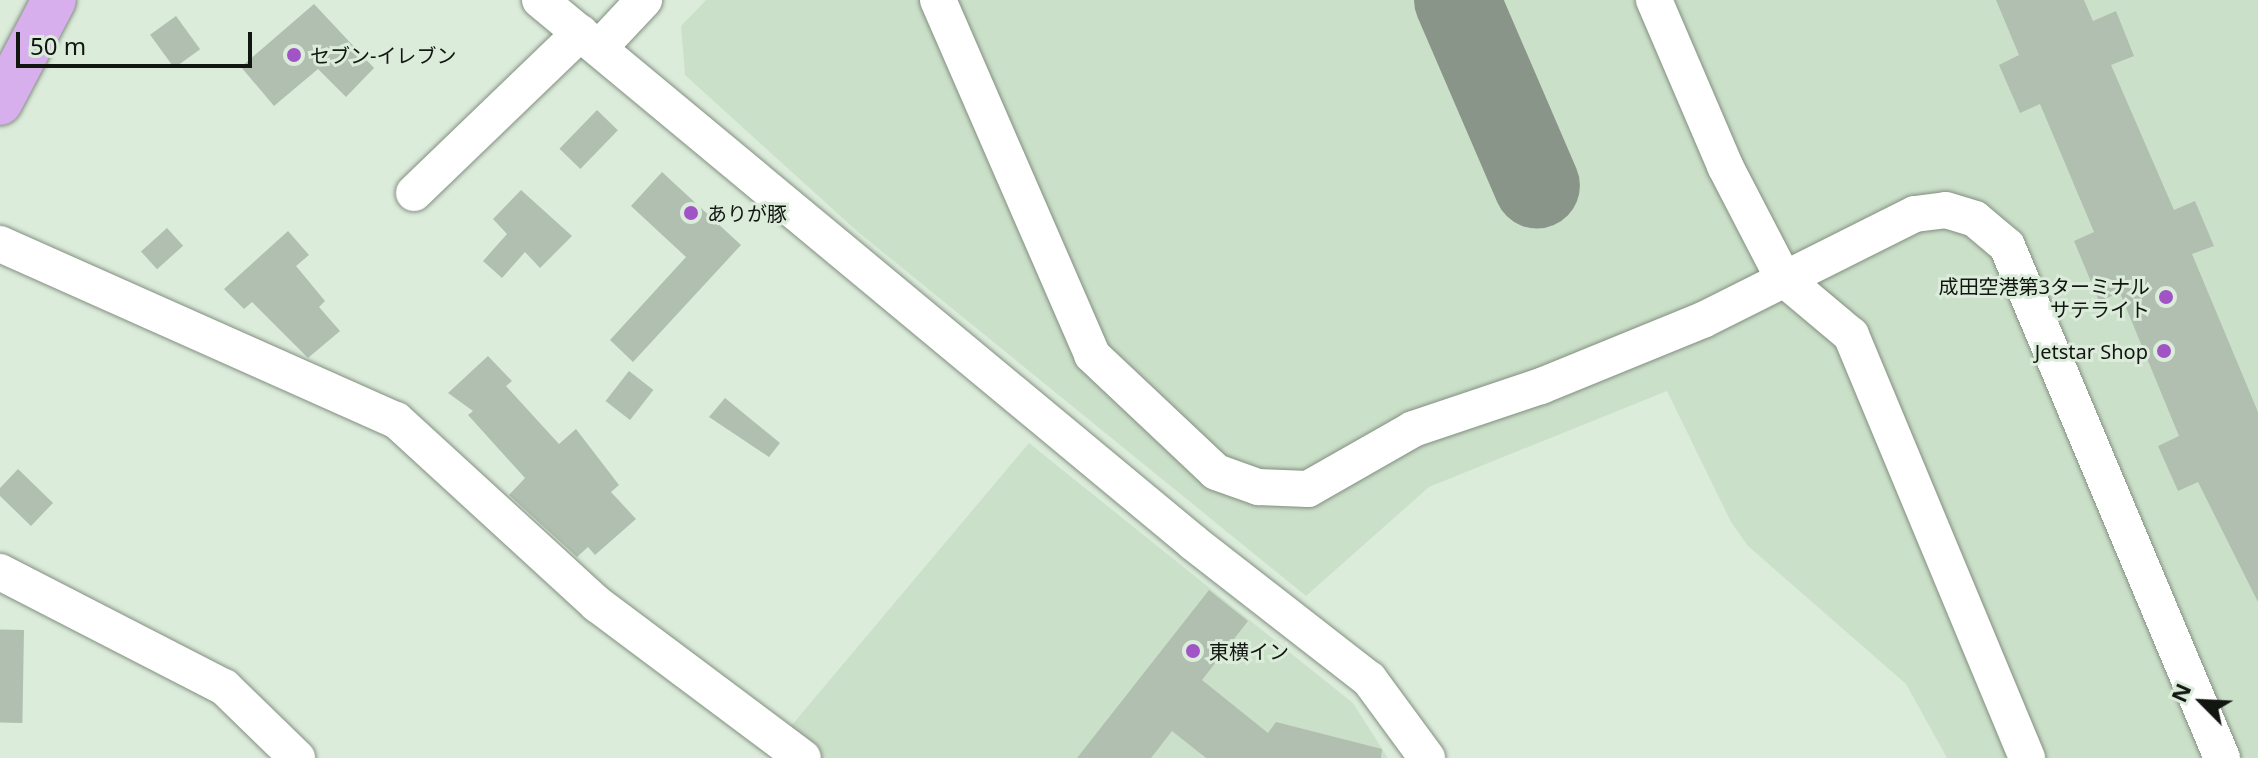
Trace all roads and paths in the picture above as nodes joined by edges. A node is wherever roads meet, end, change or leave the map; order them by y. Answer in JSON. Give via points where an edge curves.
{"nodes":[{"id":1,"x":54,"y":0,"type":"edge"},
{"id":2,"x":540,"y":0,"type":"edge"},
{"id":3,"x":644,"y":0,"type":"edge"},
{"id":4,"x":938,"y":0,"type":"edge"},
{"id":5,"x":1654,"y":0,"type":"edge"},
{"id":6,"x":590,"y":41,"type":"junction"},
{"id":7,"x":0,"y":103,"type":"edge"},
{"id":8,"x":414,"y":193,"type":"dead end"},
{"id":9,"x":0,"y":244,"type":"edge"},
{"id":10,"x":1783,"y":278,"type":"junction"},
{"id":11,"x":0,"y":572,"type":"edge"},
{"id":12,"x":297,"y":758,"type":"edge"},
{"id":13,"x":803,"y":758,"type":"edge"},
{"id":14,"x":1427,"y":758,"type":"edge"},
{"id":15,"x":2027,"y":758,"type":"edge"},
{"id":16,"x":2222,"y":758,"type":"edge"}],
"edges":[{"from":1,"to":7,"type":"main road"},
{"from":2,"to":6,"type":"street"},
{"from":3,"to":6,"type":"street"},
{"from":4,"to":10,"type":"street","via":[[1092,355],[1216,472],[1258,487],[1308,489],[1413,429],[1541,386],[1703,320]]},
{"from":5,"to":10,"type":"street","via":[[1725,166]]},
{"from":6,"to":8,"type":"street"},
{"from":6,"to":14,"type":"street","via":[[1194,543],[1369,679]]},
{"from":9,"to":13,"type":"street","via":[[396,420],[597,604]]},
{"from":10,"to":15,"type":"street","via":[[1851,335]]},
{"from":10,"to":16,"type":"street","via":[[1915,214],[1946,210],[1995,232],[2007,246]]},
{"from":11,"to":12,"type":"street","via":[[224,687]]}]}
